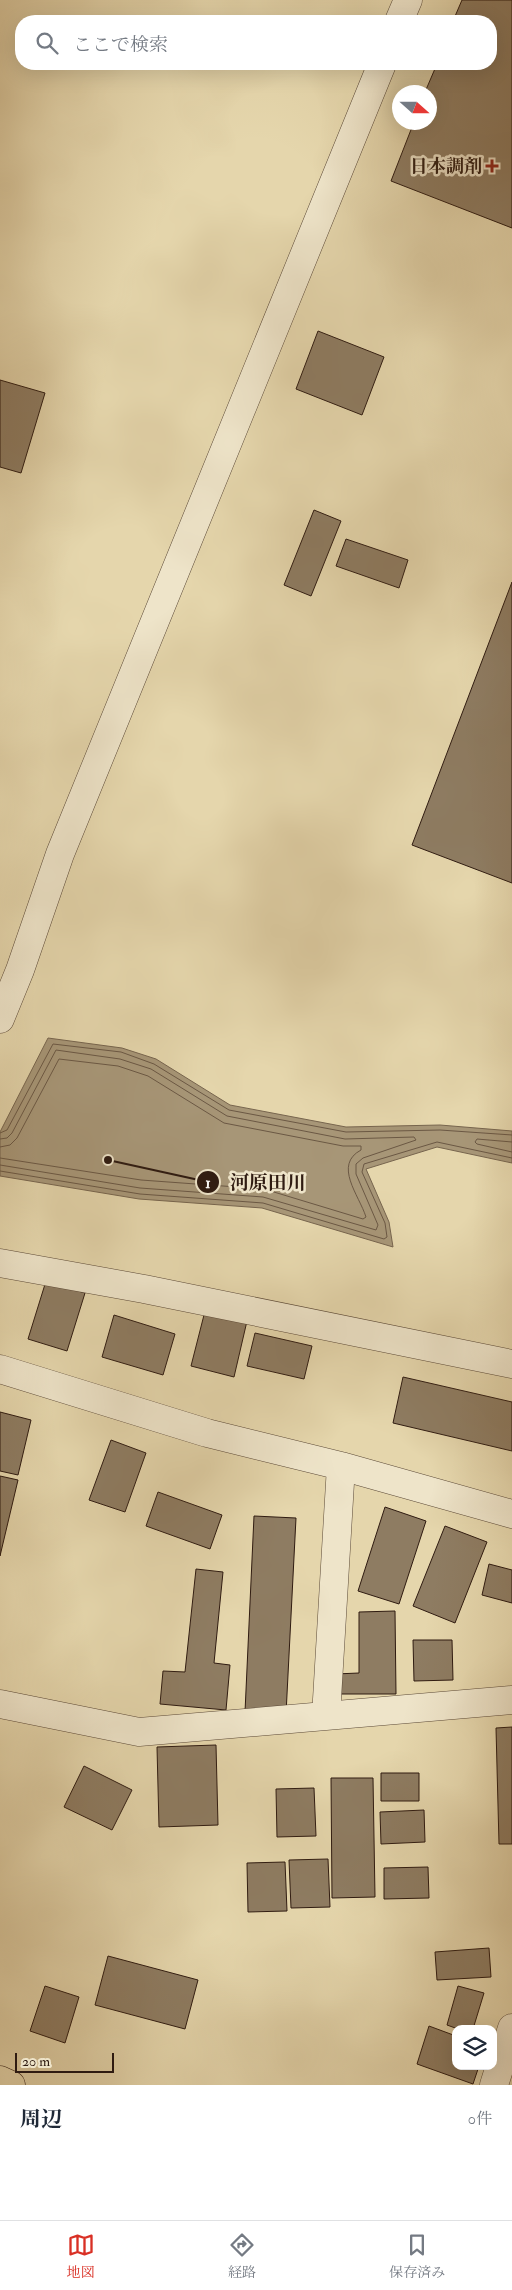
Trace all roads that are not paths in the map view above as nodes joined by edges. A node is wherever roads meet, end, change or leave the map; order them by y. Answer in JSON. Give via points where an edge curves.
{"nodes":[{"id":1,"x":408,"y":0,"type":"edge"},
{"id":2,"x":402,"y":15,"type":"edge"},
{"id":3,"x":380,"y":70,"type":"edge"},
{"id":4,"x":0,"y":1019,"type":"edge"},
{"id":5,"x":0,"y":1263,"type":"edge"},
{"id":6,"x":512,"y":1364,"type":"edge"},
{"id":7,"x":0,"y":1369,"type":"edge"},
{"id":8,"x":341,"y":1466,"type":"junction"},
{"id":9,"x":512,"y":1514,"type":"edge"},
{"id":10,"x":512,"y":1700,"type":"edge"},
{"id":11,"x":0,"y":1704,"type":"edge"},
{"id":12,"x":326,"y":1716,"type":"junction"},
{"id":13,"x":512,"y":2028,"type":"edge"},
{"id":14,"x":0,"y":2080,"type":"edge"},
{"id":15,"x":11,"y":2085,"type":"edge"},
{"id":16,"x":494,"y":2085,"type":"edge"}],
"edges":[{"from":1,"to":2,"type":"street"},
{"from":3,"to":4,"type":"street","via":[[68,835]]},
{"from":5,"to":6,"type":"street"},
{"from":7,"to":8,"type":"street","via":[[208,1433]]},
{"from":8,"to":9,"type":"street"},
{"from":8,"to":12,"type":"street"},
{"from":10,"to":12,"type":"street"},
{"from":11,"to":12,"type":"street","via":[[140,1732]]},
{"from":13,"to":16,"type":"street"},
{"from":14,"to":15,"type":"main road"}]}
